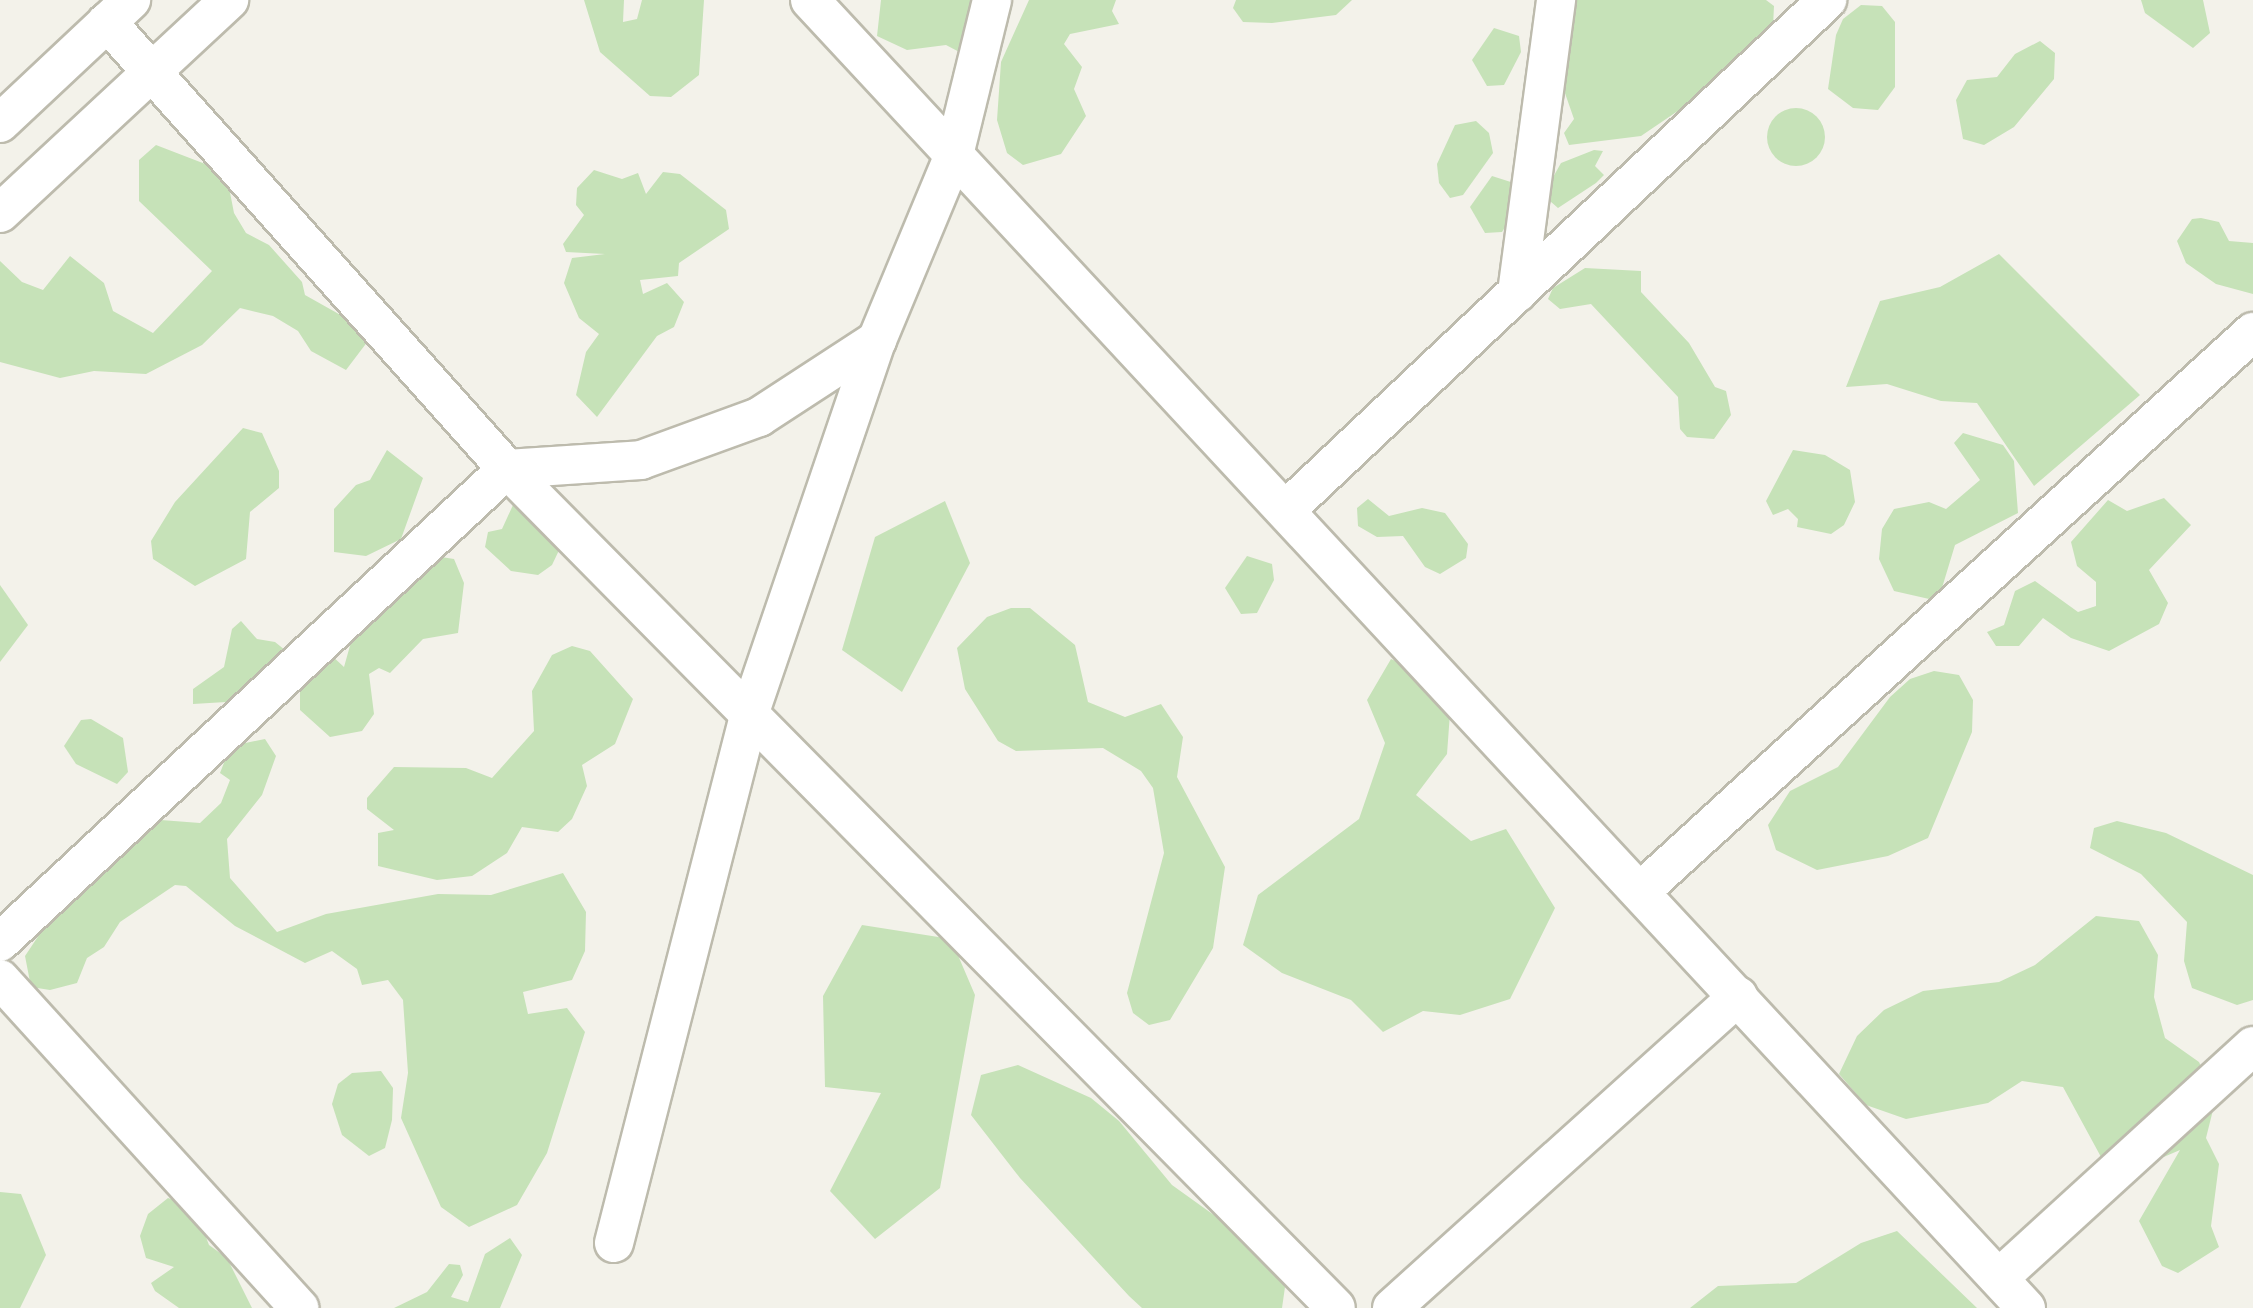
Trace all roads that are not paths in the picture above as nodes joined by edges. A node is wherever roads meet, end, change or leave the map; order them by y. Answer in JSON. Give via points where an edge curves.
{"nodes":[{"id":1,"x":229,"y":0,"type":"edge"},
{"id":2,"x":810,"y":0,"type":"edge"},
{"id":3,"x":992,"y":0,"type":"edge"},
{"id":4,"x":1556,"y":0,"type":"edge"},
{"id":5,"x":1827,"y":0,"type":"edge"},
{"id":6,"x":119,"y":11,"type":"edge"},
{"id":7,"x":149,"y":74,"type":"junction"},
{"id":8,"x":0,"y":123,"type":"edge"},
{"id":9,"x":954,"y":155,"type":"junction"},
{"id":10,"x":0,"y":213,"type":"edge"},
{"id":11,"x":1517,"y":293,"type":"junction"},
{"id":12,"x":2253,"y":331,"type":"edge"},
{"id":13,"x":877,"y":340,"type":"junction"},
{"id":14,"x":507,"y":469,"type":"junction"},
{"id":15,"x":1288,"y":508,"type":"junction"},
{"id":16,"x":750,"y":712,"type":"junction"},
{"id":17,"x":1641,"y":891,"type":"junction"},
{"id":18,"x":0,"y":942,"type":"edge"},
{"id":19,"x":0,"y":979,"type":"edge"},
{"id":20,"x":1738,"y":996,"type":"junction"},
{"id":21,"x":2253,"y":1046,"type":"edge"},
{"id":22,"x":614,"y":1243,"type":"dead end"},
{"id":23,"x":1999,"y":1278,"type":"junction"},
{"id":24,"x":299,"y":1308,"type":"edge"},
{"id":25,"x":1336,"y":1308,"type":"edge"},
{"id":26,"x":1392,"y":1308,"type":"edge"},
{"id":27,"x":2026,"y":1308,"type":"edge"}],
"edges":[{"from":1,"to":7,"type":"street"},
{"from":2,"to":9,"type":"street"},
{"from":3,"to":9,"type":"street"},
{"from":4,"to":11,"type":"street"},
{"from":5,"to":11,"type":"street"},
{"from":6,"to":7,"type":"street"},
{"from":6,"to":8,"type":"street"},
{"from":7,"to":10,"type":"street"},
{"from":7,"to":14,"type":"street"},
{"from":9,"to":13,"type":"street"},
{"from":9,"to":15,"type":"street"},
{"from":11,"to":15,"type":"street"},
{"from":12,"to":17,"type":"street"},
{"from":13,"to":14,"type":"street","via":[[758,417],[641,460]]},
{"from":13,"to":16,"type":"street"},
{"from":14,"to":16,"type":"street"},
{"from":14,"to":18,"type":"street"},
{"from":15,"to":17,"type":"street"},
{"from":16,"to":22,"type":"street"},
{"from":16,"to":25,"type":"street"},
{"from":17,"to":20,"type":"street"},
{"from":19,"to":24,"type":"street"},
{"from":20,"to":23,"type":"street"},
{"from":20,"to":26,"type":"street"},
{"from":21,"to":23,"type":"street"},
{"from":23,"to":27,"type":"street"}]}
